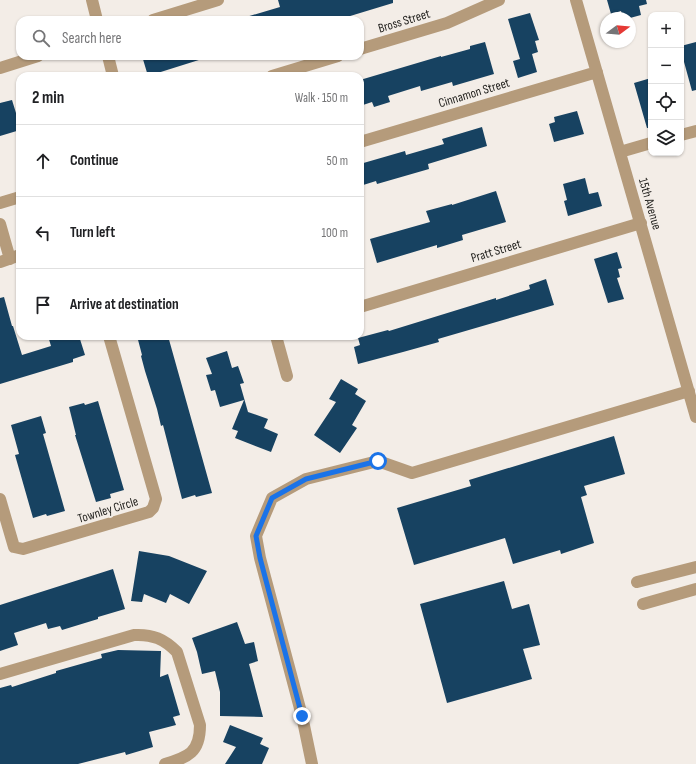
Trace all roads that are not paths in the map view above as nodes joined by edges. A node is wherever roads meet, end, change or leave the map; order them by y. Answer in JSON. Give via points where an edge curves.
{"nodes":[{"id":1,"x":92,"y":0,"type":"edge"},
{"id":2,"x":218,"y":0,"type":"edge"},
{"id":3,"x":499,"y":0,"type":"edge"},
{"id":4,"x":576,"y":0,"type":"edge"},
{"id":5,"x":97,"y":16,"type":"edge"},
{"id":6,"x":166,"y":16,"type":"edge"},
{"id":7,"x":364,"y":48,"type":"edge"},
{"id":8,"x":25,"y":60,"type":"edge"},
{"id":9,"x":109,"y":60,"type":"edge"},
{"id":10,"x":325,"y":60,"type":"edge"},
{"id":11,"x":0,"y":68,"type":"edge"},
{"id":12,"x":112,"y":72,"type":"edge"},
{"id":13,"x":285,"y":72,"type":"edge"},
{"id":14,"x":597,"y":72,"type":"junction"},
{"id":15,"x":696,"y":130,"type":"edge"},
{"id":16,"x":684,"y":134,"type":"edge"},
{"id":17,"x":364,"y":141,"type":"edge"},
{"id":18,"x":648,"y":144,"type":"edge"},
{"id":19,"x":620,"y":152,"type":"junction"},
{"id":20,"x":16,"y":198,"type":"edge"},
{"id":21,"x":0,"y":203,"type":"edge"},
{"id":22,"x":641,"y":223,"type":"junction"},
{"id":23,"x":0,"y":224,"type":"edge"},
{"id":24,"x":10,"y":258,"type":"edge"},
{"id":25,"x":364,"y":306,"type":"edge"},
{"id":26,"x":110,"y":340,"type":"edge"},
{"id":27,"x":277,"y":340,"type":"edge"},
{"id":28,"x":287,"y":376,"type":"dead end"},
{"id":29,"x":689,"y":391,"type":"junction"},
{"id":30,"x":696,"y":417,"type":"edge"},
{"id":31,"x":0,"y":499,"type":"edge"},
{"id":32,"x":696,"y":566,"type":"edge"},
{"id":33,"x":637,"y":582,"type":"dead end"},
{"id":34,"x":696,"y":589,"type":"edge"},
{"id":35,"x":643,"y":604,"type":"dead end"},
{"id":36,"x":0,"y":674,"type":"edge"},
{"id":37,"x":165,"y":764,"type":"edge"},
{"id":38,"x":312,"y":764,"type":"edge"}],
"edges":[{"from":1,"to":5,"type":"street"},
{"from":2,"to":6,"type":"street"},
{"from":3,"to":7,"type":"street","name":"Bross Street","via":[[447,23]]},
{"from":4,"to":14,"type":"street","name":"15th Avenue"},
{"from":8,"to":11,"type":"street"},
{"from":9,"to":12,"type":"street"},
{"from":10,"to":13,"type":"street"},
{"from":14,"to":17,"type":"street","name":"Cinnamon Street"},
{"from":14,"to":19,"type":"street","name":"15th Avenue"},
{"from":15,"to":16,"type":"street"},
{"from":18,"to":19,"type":"street"},
{"from":19,"to":22,"type":"street","name":"15th Avenue"},
{"from":20,"to":21,"type":"street"},
{"from":22,"to":25,"type":"street","name":"Pratt Street"},
{"from":22,"to":29,"type":"street","name":"15th Avenue"},
{"from":23,"to":24,"type":"street"},
{"from":26,"to":31,"type":"street","name":"Townley Circle","via":[[156,498],[152,508],[149,512],[24,549],[14,547]]},
{"from":27,"to":28,"type":"street"},
{"from":29,"to":30,"type":"street","name":"15th Avenue"},
{"from":29,"to":38,"type":"street","via":[[412,473],[378,461],[306,479],[272,498],[256,536]]},
{"from":32,"to":33,"type":"street"},
{"from":34,"to":35,"type":"street"},
{"from":36,"to":37,"type":"street","via":[[134,635],[159,638],[177,652],[200,725],[200,735],[193,751],[183,759]]}]}
